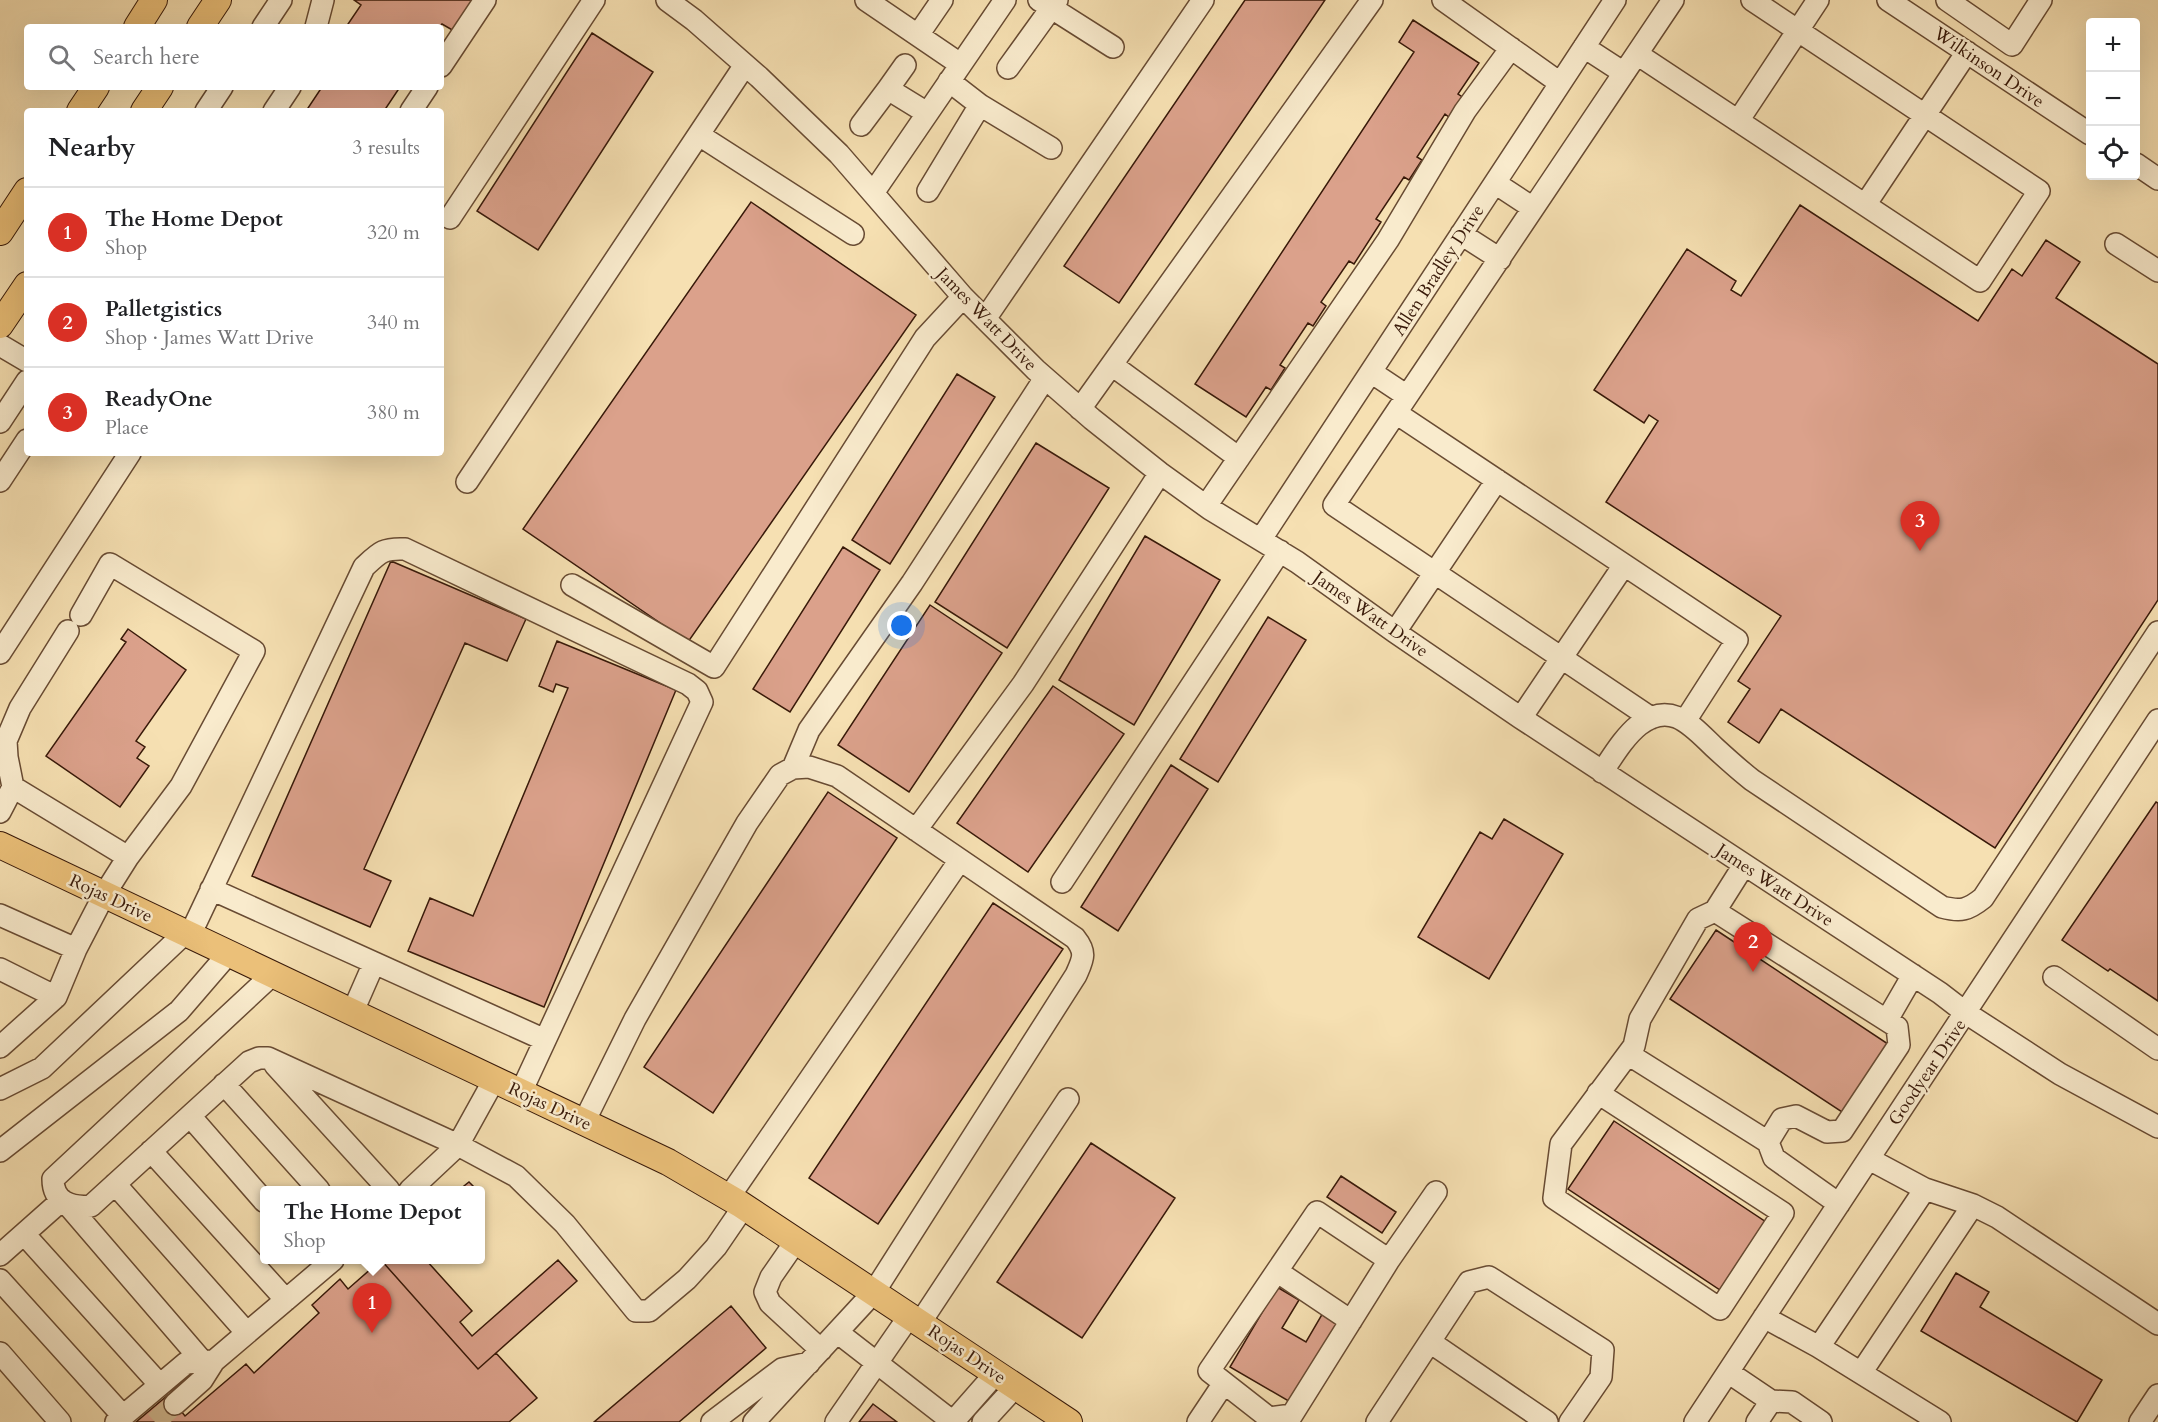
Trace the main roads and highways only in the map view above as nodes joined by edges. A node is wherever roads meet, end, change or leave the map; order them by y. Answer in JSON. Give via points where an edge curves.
{"nodes":[{"id":1,"x":154,"y":0,"type":"edge"},
{"id":2,"x":218,"y":0,"type":"edge"},
{"id":3,"x":139,"y":24,"type":"edge"},
{"id":4,"x":202,"y":24,"type":"edge"},
{"id":5,"x":94,"y":90,"type":"edge"},
{"id":6,"x":158,"y":90,"type":"edge"},
{"id":7,"x":82,"y":108,"type":"edge"},
{"id":8,"x":146,"y":108,"type":"edge"},
{"id":9,"x":24,"y":196,"type":"edge"},
{"id":10,"x":0,"y":232,"type":"edge"},
{"id":11,"x":24,"y":295,"type":"edge"},
{"id":12,"x":0,"y":325,"type":"edge"},
{"id":13,"x":0,"y":845,"type":"edge"},
{"id":14,"x":1069,"y":1422,"type":"edge"}],
"edges":[{"from":1,"to":3,"type":"main road"},
{"from":2,"to":4,"type":"main road"},
{"from":5,"to":7,"type":"main road"},
{"from":6,"to":8,"type":"main road"},
{"from":9,"to":10,"type":"main road"},
{"from":11,"to":12,"type":"main road"},
{"from":13,"to":14,"type":"main road","name":"Rojas Drive","via":[[668,1162],[736,1202]]}]}
